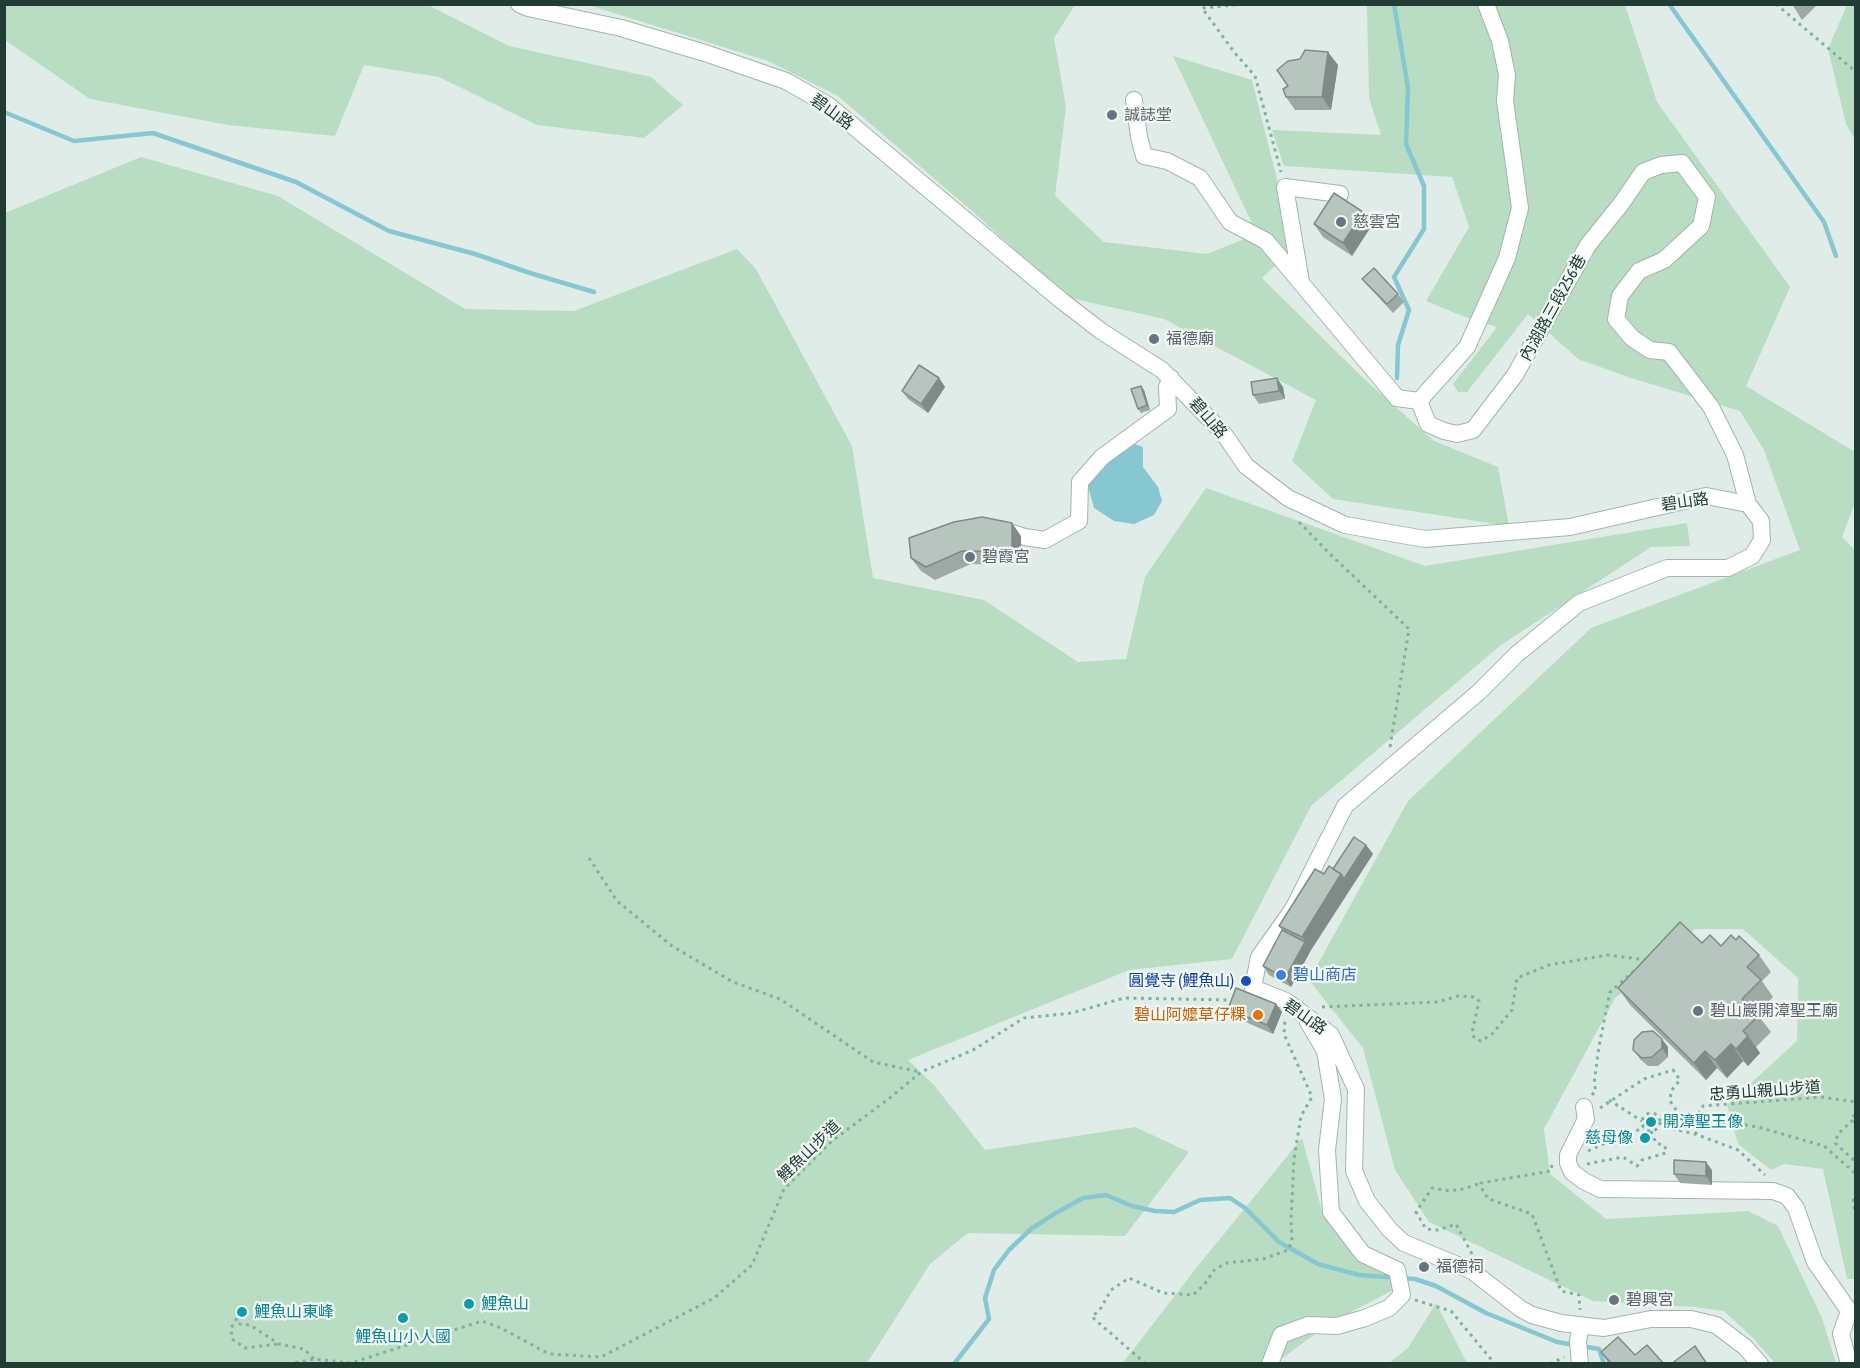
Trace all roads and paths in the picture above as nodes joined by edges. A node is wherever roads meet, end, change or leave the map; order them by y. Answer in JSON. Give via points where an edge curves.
{"nodes":[{"id":1,"x":519,"y":4,"type":"edge"},
{"id":2,"x":1243,"y":4,"type":"edge"},
{"id":3,"x":1486,"y":4,"type":"edge"},
{"id":4,"x":1776,"y":4,"type":"edge"},
{"id":5,"x":1856,"y":72,"type":"edge"},
{"id":6,"x":1134,"y":100,"type":"dead end"},
{"id":7,"x":1285,"y":187,"type":"junction"},
{"id":8,"x":1340,"y":194,"type":"edge"},
{"id":9,"x":1302,"y":284,"type":"junction"},
{"id":10,"x":1171,"y":378,"type":"junction"},
{"id":11,"x":1419,"y":401,"type":"junction"},
{"id":12,"x":1748,"y":504,"type":"junction"},
{"id":13,"x":984,"y":528,"type":"edge"},
{"id":14,"x":1348,"y":572,"type":"dead end"},
{"id":15,"x":1386,"y":771,"type":"junction"},
{"id":16,"x":589,"y":858,"type":"dead end"},
{"id":17,"x":1253,"y":988,"type":"junction"},
{"id":18,"x":1295,"y":1008,"type":"junction"},
{"id":19,"x":921,"y":1072,"type":"junction"},
{"id":20,"x":1596,"y":1090,"type":"dead end"},
{"id":21,"x":1609,"y":1100,"type":"junction"},
{"id":22,"x":1856,"y":1102,"type":"edge"},
{"id":23,"x":1856,"y":1107,"type":"edge"},
{"id":24,"x":1590,"y":1109,"type":"joint"},
{"id":25,"x":1679,"y":1114,"type":"junction"},
{"id":26,"x":1642,"y":1121,"type":"junction"},
{"id":27,"x":1854,"y":1122,"type":"edge"},
{"id":28,"x":1644,"y":1128,"type":"junction"},
{"id":29,"x":1651,"y":1131,"type":"junction"},
{"id":30,"x":1695,"y":1134,"type":"junction"},
{"id":31,"x":1586,"y":1152,"type":"dead end"},
{"id":32,"x":1552,"y":1161,"type":"dead end"},
{"id":33,"x":1856,"y":1162,"type":"edge"},
{"id":34,"x":1584,"y":1165,"type":"dead end"},
{"id":35,"x":1856,"y":1174,"type":"edge"},
{"id":36,"x":1771,"y":1180,"type":"dead end"},
{"id":37,"x":1481,"y":1183,"type":"junction"},
{"id":38,"x":1856,"y":1192,"type":"edge"},
{"id":39,"x":1856,"y":1219,"type":"edge"},
{"id":40,"x":1474,"y":1259,"type":"dead end"},
{"id":41,"x":1400,"y":1284,"type":"junction"},
{"id":42,"x":1852,"y":1312,"type":"edge"},
{"id":43,"x":1581,"y":1326,"type":"junction"},
{"id":44,"x":279,"y":1344,"type":"junction"},
{"id":45,"x":314,"y":1359,"type":"junction"},
{"id":46,"x":288,"y":1364,"type":"edge"},
{"id":47,"x":1146,"y":1364,"type":"edge"},
{"id":48,"x":1270,"y":1364,"type":"edge"},
{"id":49,"x":1495,"y":1364,"type":"edge"},
{"id":50,"x":1580,"y":1364,"type":"edge"},
{"id":51,"x":1760,"y":1364,"type":"edge"},
{"id":52,"x":1849,"y":1364,"type":"edge"}],
"edges":[{"from":1,"to":10,"type":"street","name":"碧山路","via":[[705,53],[786,81],[828,105],[1062,301]]},
{"from":2,"to":7,"type":"path","via":[[1202,8],[1255,76]]},
{"from":3,"to":11,"type":"street","via":[[1507,75],[1505,101],[1520,208],[1507,258],[1467,347]]},
{"from":4,"to":5,"type":"path"},
{"from":6,"to":9,"type":"street","via":[[1144,156],[1167,161],[1200,178],[1230,222],[1266,242]]},
{"from":7,"to":8,"type":"street"},
{"from":7,"to":9,"type":"street"},
{"from":9,"to":11,"type":"street","via":[[1397,398]]},
{"from":10,"to":12,"type":"street","name":"碧山路","via":[[1224,434],[1246,466],[1288,498],[1345,525],[1425,539],[1570,527],[1706,496]]},
{"from":10,"to":13,"type":"street","via":[[1167,387],[1168,409],[1102,457],[1080,482],[1080,521],[1045,540]]},
{"from":11,"to":12,"type":"street","name":"內湖路三段256巷","via":[[1428,424],[1457,434],[1473,430],[1515,375],[1588,245],[1643,172],[1682,162],[1707,197],[1701,226],[1664,260],[1640,271],[1620,296],[1616,319],[1632,338],[1650,350],[1669,352],[1711,407],[1736,455]]},
{"from":12,"to":15,"type":"street","via":[[1761,521],[1762,540],[1752,556],[1728,568],[1667,568],[1579,603]]},
{"from":14,"to":15,"type":"path","via":[[1409,629]]},
{"from":15,"to":17,"type":"street","via":[[1345,806],[1293,909],[1259,957]]},
{"from":16,"to":19,"type":"path","via":[[617,901],[672,946],[733,982],[780,999],[873,1062]]},
{"from":17,"to":18,"type":"street","name":"碧山路"},
{"from":17,"to":19,"type":"path","name":"鯉魚山步道","via":[[1232,1000],[1124,998],[1072,1013],[1024,1018],[973,1050]]},
{"from":18,"to":20,"type":"path","via":[[1475,997],[1479,1001],[1472,1033],[1481,1041],[1512,1010],[1517,978],[1549,965],[1608,955],[1646,960],[1610,992],[1599,1046]]},
{"from":18,"to":41,"type":"street","via":[[1325,1051],[1333,1099],[1327,1150],[1331,1212],[1363,1254]]},
{"from":18,"to":43,"type":"street","name":"碧山路","via":[[1331,1035],[1356,1089],[1354,1171],[1368,1201],[1390,1230],[1404,1243],[1472,1271],[1532,1315]]},
{"from":18,"to":47,"type":"path","via":[[1284,1034],[1312,1097],[1301,1116],[1294,1159],[1293,1241],[1288,1250],[1263,1259],[1227,1263],[1215,1269],[1193,1295],[1163,1293],[1130,1278],[1111,1290],[1092,1317]]},
{"from":19,"to":45,"type":"path","name":"鯉魚山步道","via":[[832,1141],[784,1189],[752,1265],[714,1298],[601,1357],[549,1354],[482,1322],[351,1363]]},
{"from":21,"to":24,"type":"path"},
{"from":21,"to":25,"type":"path","via":[[1644,1079],[1673,1070],[1680,1080],[1671,1091],[1670,1101]]},
{"from":21,"to":26,"type":"path"},
{"from":22,"to":25,"type":"path","name":"忠勇山親山步道","via":[[1821,1097],[1702,1106],[1696,1118]]},
{"from":23,"to":27,"type":"path"},
{"from":24,"to":42,"type":"street","via":[[1568,1155],[1572,1172],[1600,1189],[1773,1191],[1787,1196],[1796,1208],[1815,1262]]},
{"from":25,"to":30,"type":"path","via":[[1674,1129]]},
{"from":26,"to":28,"type":"path"},
{"from":26,"to":29,"type":"path","via":[[1650,1114],[1659,1118],[1659,1125]]},
{"from":27,"to":33,"type":"path","via":[[1838,1134],[1835,1143]]},
{"from":28,"to":29,"type":"path"},
{"from":28,"to":31,"type":"path"},
{"from":29,"to":34,"type":"path","via":[[1656,1143],[1665,1146],[1666,1154],[1642,1160],[1637,1166],[1623,1157]]},
{"from":30,"to":35,"type":"path","via":[[1700,1129],[1730,1123],[1758,1127],[1824,1146]]},
{"from":30,"to":36,"type":"path","via":[[1738,1150]]},
{"from":32,"to":37,"type":"path","via":[[1551,1171]]},
{"from":37,"to":40,"type":"path","via":[[1450,1191],[1432,1188],[1416,1212],[1426,1229],[1456,1224]]},
{"from":37,"to":43,"type":"path","via":[[1489,1199],[1532,1214],[1561,1291],[1579,1295]]},
{"from":38,"to":39,"type":"path"},
{"from":41,"to":48,"type":"street","via":[[1389,1308],[1337,1326],[1308,1325],[1281,1335]]},
{"from":41,"to":49,"type":"path","via":[[1451,1311]]},
{"from":42,"to":52,"type":"street","via":[[1841,1334]]},
{"from":43,"to":50,"type":"street"},
{"from":43,"to":51,"type":"street","name":"碧山路","via":[[1604,1328],[1651,1319],[1691,1319],[1716,1325]]},
{"from":44,"to":44,"type":"path","via":[[250,1324],[240,1324],[244,1308],[231,1328],[232,1339],[245,1348]]},
{"from":44,"to":45,"type":"path","via":[[304,1349]]},
{"from":45,"to":46,"type":"path","name":"鯉魚山步道"}]}
